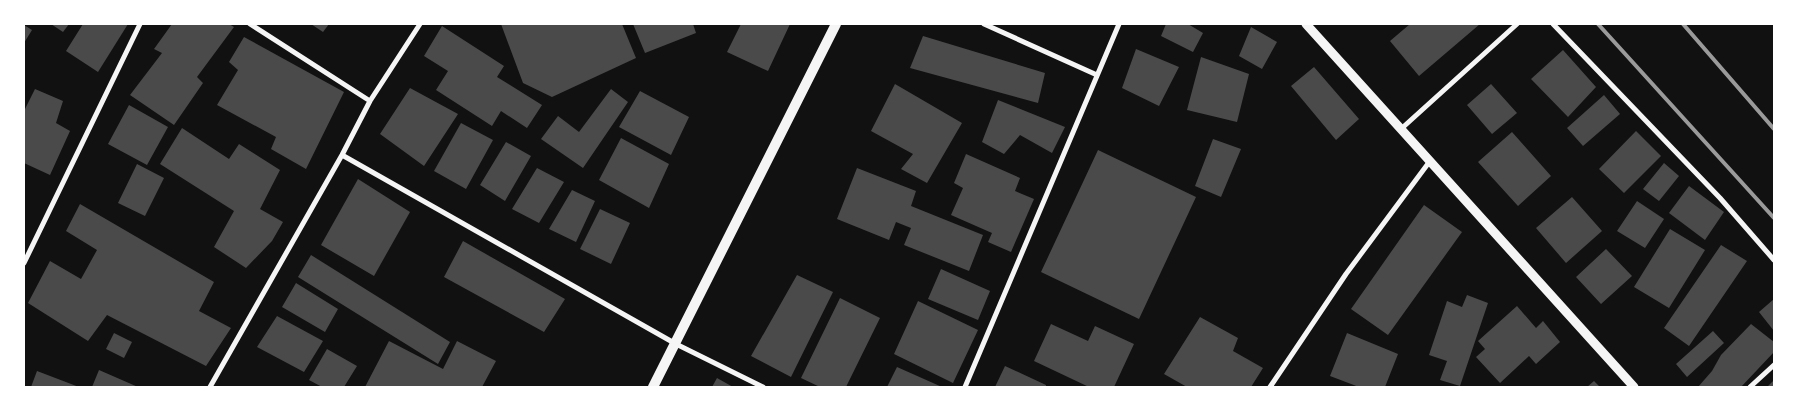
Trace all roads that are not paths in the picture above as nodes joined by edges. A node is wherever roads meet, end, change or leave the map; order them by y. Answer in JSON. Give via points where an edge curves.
{"nodes":[{"id":1,"x":140,"y":24,"type":"edge"},
{"id":2,"x":250,"y":24,"type":"edge"},
{"id":3,"x":420,"y":24,"type":"edge"},
{"id":4,"x":836,"y":24,"type":"edge"},
{"id":5,"x":984,"y":24,"type":"edge"},
{"id":6,"x":1119,"y":24,"type":"edge"},
{"id":7,"x":1306,"y":24,"type":"edge"},
{"id":8,"x":1516,"y":24,"type":"edge"},
{"id":9,"x":1553,"y":24,"type":"edge"},
{"id":10,"x":1097,"y":75,"type":"junction"},
{"id":11,"x":370,"y":101,"type":"junction"},
{"id":12,"x":1401,"y":129,"type":"junction"},
{"id":13,"x":342,"y":154,"type":"junction"},
{"id":14,"x":1430,"y":161,"type":"junction"},
{"id":15,"x":1774,"y":260,"type":"edge"},
{"id":16,"x":24,"y":263,"type":"edge"},
{"id":17,"x":676,"y":344,"type":"junction"},
{"id":18,"x":1774,"y":365,"type":"edge"},
{"id":19,"x":210,"y":387,"type":"edge"},
{"id":20,"x":653,"y":387,"type":"edge"},
{"id":21,"x":763,"y":387,"type":"edge"},
{"id":22,"x":965,"y":387,"type":"edge"},
{"id":23,"x":1270,"y":387,"type":"edge"},
{"id":24,"x":1634,"y":387,"type":"edge"},
{"id":25,"x":1750,"y":387,"type":"edge"}],
"edges":[{"from":1,"to":16,"type":"street"},
{"from":2,"to":11,"type":"street"},
{"from":3,"to":11,"type":"street"},
{"from":4,"to":17,"type":"main road"},
{"from":5,"to":10,"type":"street"},
{"from":6,"to":10,"type":"street"},
{"from":7,"to":12,"type":"street"},
{"from":8,"to":12,"type":"street"},
{"from":9,"to":15,"type":"street","via":[[1720,198]]},
{"from":10,"to":22,"type":"street"},
{"from":11,"to":13,"type":"street"},
{"from":12,"to":14,"type":"street"},
{"from":13,"to":17,"type":"street"},
{"from":13,"to":19,"type":"street"},
{"from":14,"to":23,"type":"street","via":[[1346,274]]},
{"from":14,"to":24,"type":"street"},
{"from":17,"to":20,"type":"main road"},
{"from":17,"to":21,"type":"street"},
{"from":18,"to":25,"type":"street"}]}
